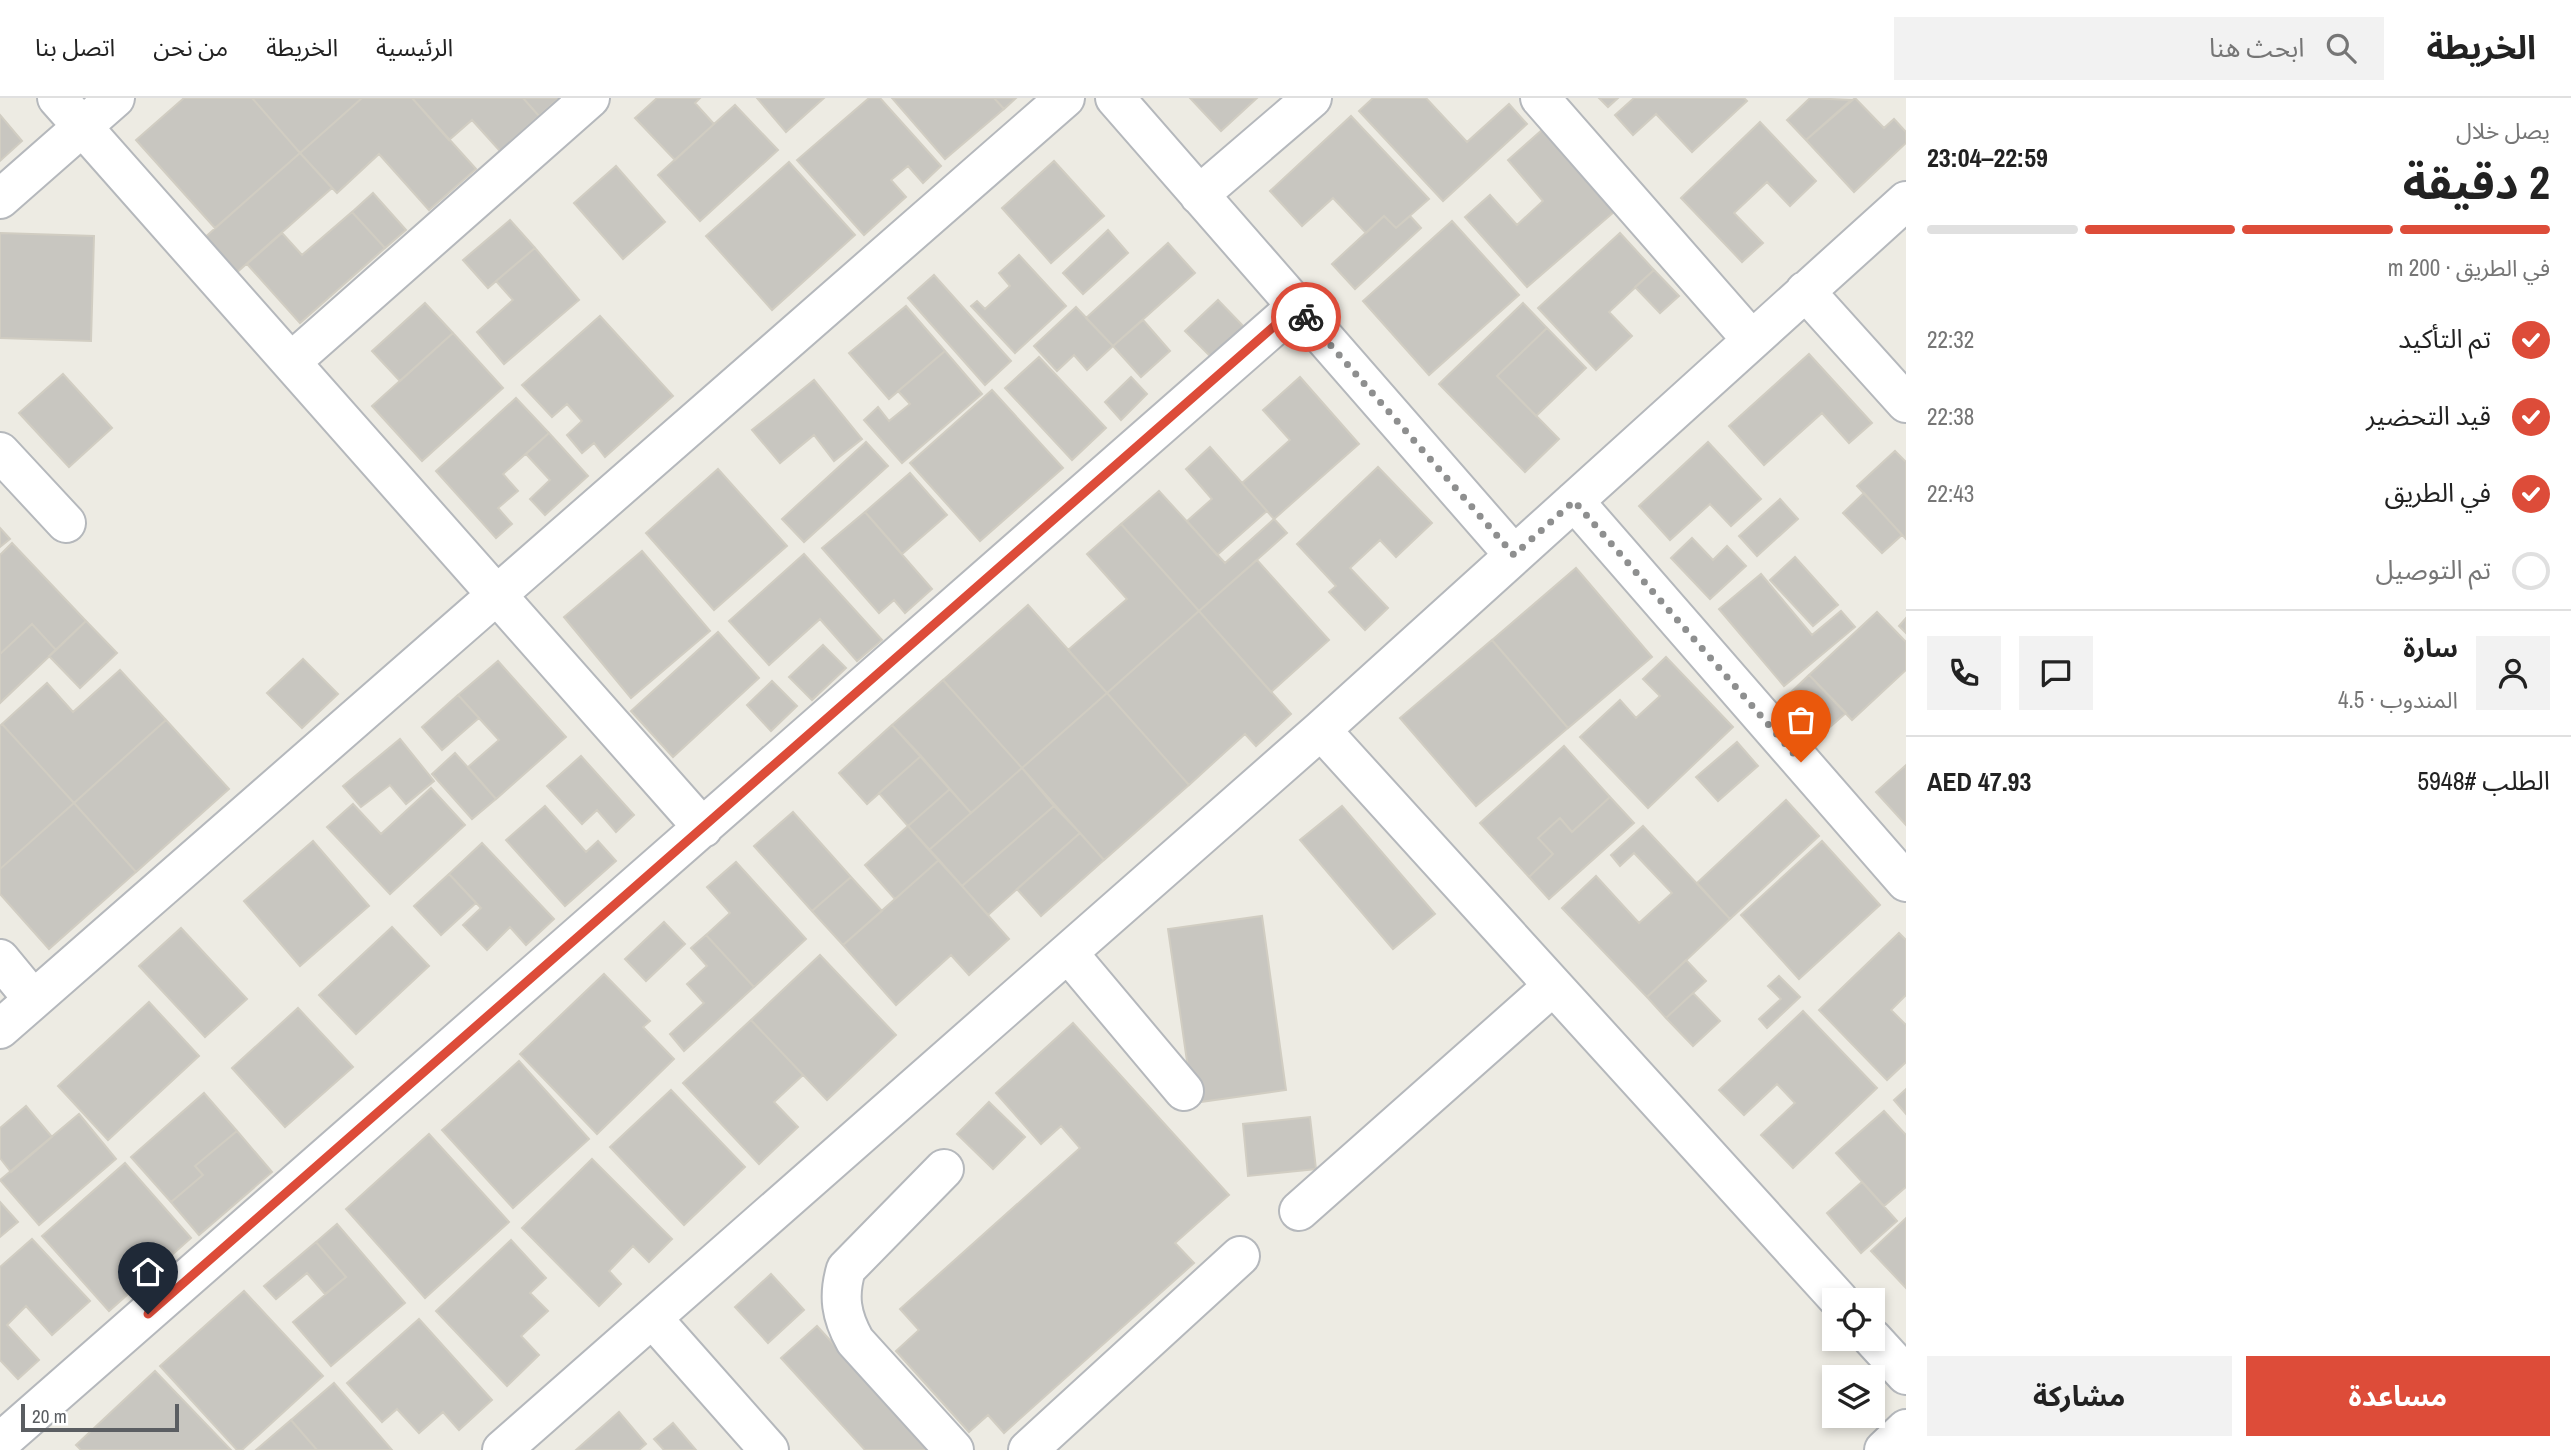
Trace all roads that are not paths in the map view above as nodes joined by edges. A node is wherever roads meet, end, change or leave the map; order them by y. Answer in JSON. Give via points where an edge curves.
{"nodes":[{"id":1,"x":57,"y":98,"type":"edge"},
{"id":2,"x":115,"y":98,"type":"edge"},
{"id":3,"x":590,"y":98,"type":"edge"},
{"id":4,"x":1066,"y":98,"type":"edge"},
{"id":5,"x":1115,"y":98,"type":"edge"},
{"id":6,"x":1312,"y":98,"type":"edge"},
{"id":7,"x":1540,"y":98,"type":"edge"},
{"id":8,"x":82,"y":127,"type":"junction"},
{"id":9,"x":1199,"y":195,"type":"junction"},
{"id":10,"x":0,"y":199,"type":"edge"},
{"id":11,"x":1906,"y":201,"type":"edge"},
{"id":12,"x":1805,"y":291,"type":"junction"},
{"id":13,"x":1297,"y":306,"type":"junction"},
{"id":14,"x":1752,"y":340,"type":"junction"},
{"id":15,"x":291,"y":362,"type":"junction"},
{"id":16,"x":1906,"y":403,"type":"edge"},
{"id":17,"x":0,"y":452,"type":"edge"},
{"id":18,"x":1574,"y":501,"type":"junction"},
{"id":19,"x":66,"y":523,"type":"dead end"},
{"id":20,"x":1514,"y":555,"type":"junction"},
{"id":21,"x":496,"y":595,"type":"junction"},
{"id":22,"x":1321,"y":730,"type":"junction"},
{"id":23,"x":703,"y":828,"type":"junction"},
{"id":24,"x":1906,"y":883,"type":"edge"},
{"id":25,"x":1068,"y":953,"type":"junction"},
{"id":26,"x":0,"y":959,"type":"edge"},
{"id":27,"x":1553,"y":986,"type":"junction"},
{"id":28,"x":33,"y":999,"type":"junction"},
{"id":29,"x":0,"y":1029,"type":"edge"},
{"id":30,"x":1184,"y":1091,"type":"dead end"},
{"id":31,"x":944,"y":1169,"type":"dead end"},
{"id":32,"x":1299,"y":1211,"type":"dead end"},
{"id":33,"x":1240,"y":1256,"type":"dead end"},
{"id":34,"x":1828,"y":1288,"type":"edge"},
{"id":35,"x":653,"y":1319,"type":"junction"},
{"id":36,"x":1884,"y":1351,"type":"edge"},
{"id":37,"x":1906,"y":1375,"type":"edge"},
{"id":38,"x":1906,"y":1429,"type":"edge"},
{"id":39,"x":6,"y":1441,"type":"edge"},
{"id":40,"x":502,"y":1450,"type":"edge"},
{"id":41,"x":769,"y":1450,"type":"edge"},
{"id":42,"x":954,"y":1450,"type":"edge"},
{"id":43,"x":1028,"y":1450,"type":"edge"},
{"id":44,"x":1884,"y":1450,"type":"edge"}],
"edges":[{"from":1,"to":8,"type":"street"},
{"from":2,"to":8,"type":"street"},
{"from":3,"to":15,"type":"street"},
{"from":4,"to":21,"type":"street"},
{"from":5,"to":9,"type":"street"},
{"from":6,"to":9,"type":"street"},
{"from":7,"to":14,"type":"street"},
{"from":8,"to":10,"type":"street"},
{"from":8,"to":15,"type":"street"},
{"from":9,"to":13,"type":"street"},
{"from":11,"to":12,"type":"street"},
{"from":12,"to":14,"type":"street"},
{"from":12,"to":16,"type":"street"},
{"from":13,"to":20,"type":"street"},
{"from":13,"to":23,"type":"street"},
{"from":14,"to":18,"type":"street"},
{"from":15,"to":21,"type":"street"},
{"from":17,"to":19,"type":"street"},
{"from":18,"to":20,"type":"street"},
{"from":18,"to":24,"type":"street"},
{"from":20,"to":22,"type":"street"},
{"from":21,"to":23,"type":"street"},
{"from":21,"to":28,"type":"street"},
{"from":22,"to":25,"type":"street"},
{"from":22,"to":27,"type":"street"},
{"from":23,"to":39,"type":"street"},
{"from":25,"to":30,"type":"street"},
{"from":25,"to":35,"type":"street"},
{"from":26,"to":28,"type":"street"},
{"from":27,"to":32,"type":"street"},
{"from":27,"to":34,"type":"street"},
{"from":28,"to":29,"type":"street"},
{"from":31,"to":42,"type":"street","via":[[846,1269],[841,1306],[855,1341]]},
{"from":33,"to":43,"type":"street"},
{"from":35,"to":40,"type":"street"},
{"from":35,"to":41,"type":"street"},
{"from":36,"to":37,"type":"street"},
{"from":38,"to":44,"type":"street"}]}
